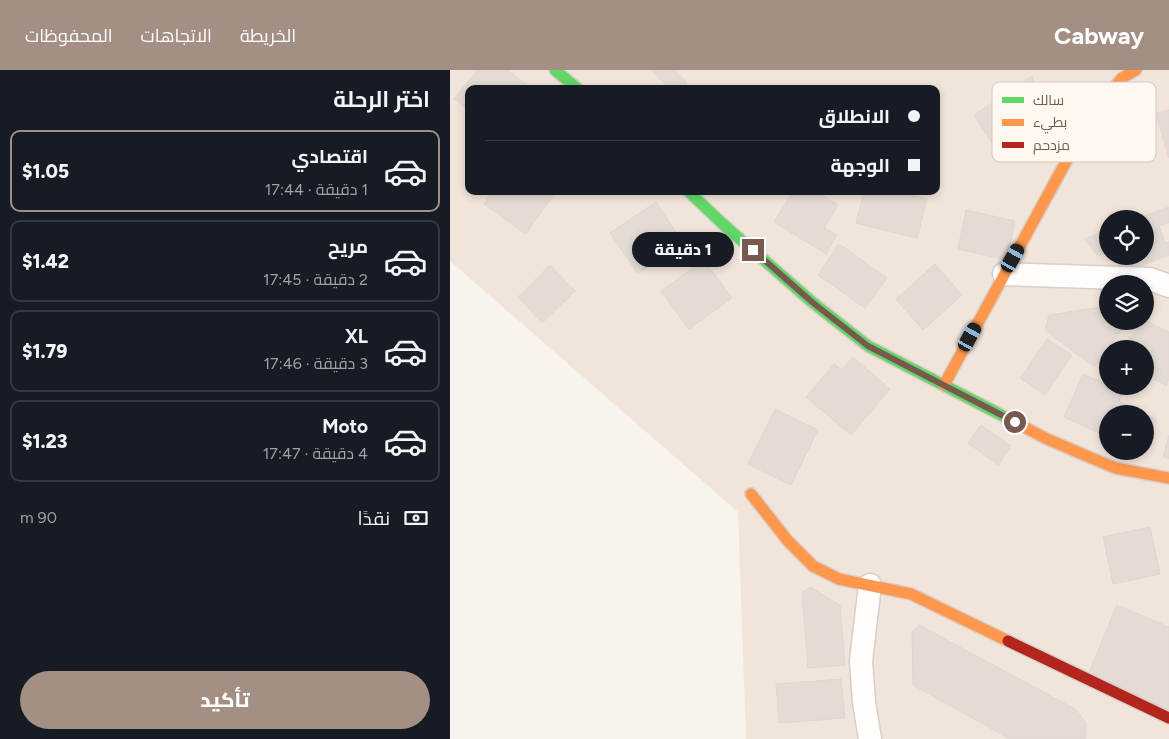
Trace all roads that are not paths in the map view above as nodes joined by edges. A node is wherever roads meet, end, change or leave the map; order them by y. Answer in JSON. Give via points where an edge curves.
{"nodes":[{"id":1,"x":555,"y":70,"type":"edge"},
{"id":2,"x":1136,"y":70,"type":"edge"},
{"id":3,"x":1119,"y":82,"type":"edge"},
{"id":4,"x":573,"y":85,"type":"edge"},
{"id":5,"x":1066,"y":162,"type":"edge"},
{"id":6,"x":692,"y":195,"type":"edge"},
{"id":7,"x":1004,"y":274,"type":"junction"},
{"id":8,"x":1169,"y":286,"type":"edge"},
{"id":9,"x":944,"y":385,"type":"junction"},
{"id":10,"x":1169,"y":478,"type":"edge"},
{"id":11,"x":751,"y":494,"type":"dead end"},
{"id":12,"x":870,"y":586,"type":"junction"},
{"id":13,"x":864,"y":702,"type":"junction"},
{"id":14,"x":1169,"y":718,"type":"edge"},
{"id":15,"x":870,"y":739,"type":"edge"},
{"id":16,"x":886,"y":739,"type":"edge"}],
"edges":[{"from":1,"to":4,"type":"street"},
{"from":2,"to":3,"type":"street"},
{"from":5,"to":7,"type":"street"},
{"from":6,"to":9,"type":"street","via":[[812,302],[868,346]]},
{"from":7,"to":8,"type":"street","via":[[1150,279]]},
{"from":7,"to":9,"type":"street"},
{"from":9,"to":10,"type":"street","via":[[1047,439],[1114,468]]},
{"from":11,"to":12,"type":"street","via":[[788,541],[813,566],[839,579]]},
{"from":12,"to":13,"type":"street","via":[[861,661]]},
{"from":12,"to":14,"type":"street","via":[[911,594]]},
{"from":13,"to":15,"type":"street"},
{"from":13,"to":16,"type":"street"}]}
